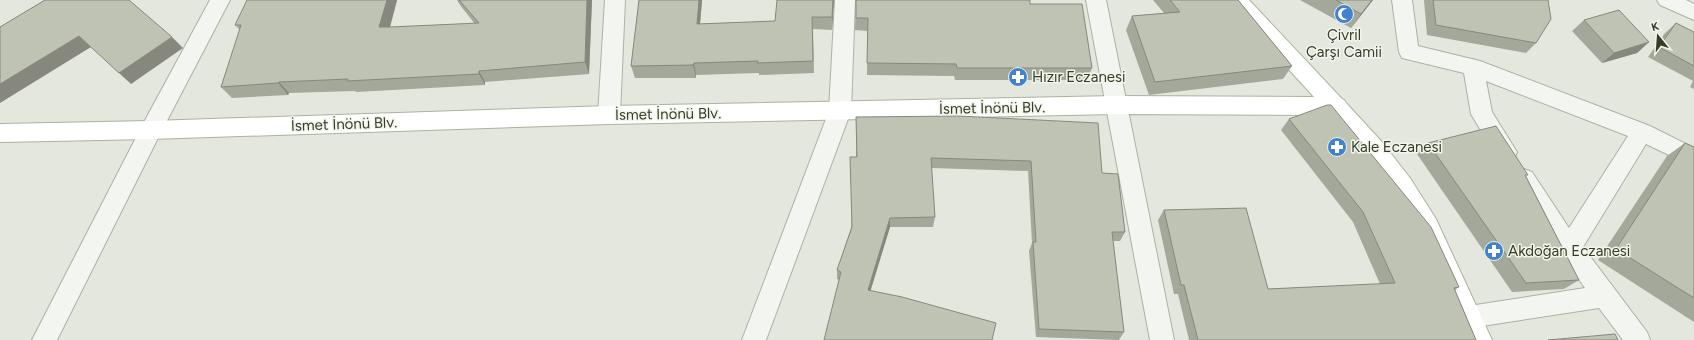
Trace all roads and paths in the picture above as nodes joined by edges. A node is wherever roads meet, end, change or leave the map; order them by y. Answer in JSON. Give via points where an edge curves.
{"nodes":[{"id":1,"x":220,"y":0,"type":"edge"},
{"id":2,"x":615,"y":0,"type":"edge"},
{"id":3,"x":845,"y":0,"type":"edge"},
{"id":4,"x":1096,"y":0,"type":"edge"},
{"id":5,"x":1237,"y":0,"type":"edge"},
{"id":6,"x":1402,"y":0,"type":"edge"},
{"id":7,"x":1667,"y":0,"type":"edge"},
{"id":8,"x":1694,"y":12,"type":"edge"},
{"id":9,"x":1473,"y":67,"type":"junction"},
{"id":10,"x":1117,"y":105,"type":"junction"},
{"id":11,"x":1337,"y":106,"type":"junction"},
{"id":12,"x":840,"y":111,"type":"junction"},
{"id":13,"x":609,"y":115,"type":"junction"},
{"id":14,"x":151,"y":130,"type":"junction"},
{"id":15,"x":1642,"y":132,"type":"junction"},
{"id":16,"x":0,"y":133,"type":"edge"},
{"id":17,"x":1694,"y":158,"type":"edge"},
{"id":18,"x":1569,"y":249,"type":"junction"},
{"id":19,"x":1602,"y":296,"type":"junction"},
{"id":20,"x":1469,"y":317,"type":"junction"},
{"id":21,"x":44,"y":340,"type":"edge"},
{"id":22,"x":754,"y":340,"type":"edge"},
{"id":23,"x":1162,"y":340,"type":"edge"},
{"id":24,"x":1480,"y":340,"type":"edge"},
{"id":25,"x":1638,"y":340,"type":"edge"}],
"edges":[{"from":1,"to":14,"type":"street"},
{"from":2,"to":13,"type":"street"},
{"from":3,"to":12,"type":"street"},
{"from":4,"to":10,"type":"street"},
{"from":5,"to":11,"type":"main road"},
{"from":6,"to":9,"type":"street","via":[[1409,52]]},
{"from":7,"to":8,"type":"street"},
{"from":9,"to":15,"type":"street"},
{"from":9,"to":18,"type":"street","via":[[1482,114]]},
{"from":10,"to":11,"type":"main road","name":"İsmet İnönü Blv."},
{"from":10,"to":12,"type":"main road","name":"İsmet İnönü Blv."},
{"from":10,"to":23,"type":"street"},
{"from":11,"to":20,"type":"main road","via":[[1373,147],[1428,226]]},
{"from":12,"to":13,"type":"main road","name":"İsmet İnönü Blv."},
{"from":12,"to":22,"type":"street"},
{"from":13,"to":14,"type":"main road","name":"İsmet İnönü Blv."},
{"from":14,"to":16,"type":"main road","name":"İsmet İnönü Blv."},
{"from":14,"to":21,"type":"street"},
{"from":15,"to":17,"type":"street"},
{"from":15,"to":18,"type":"street"},
{"from":18,"to":19,"type":"street"},
{"from":19,"to":20,"type":"street"},
{"from":19,"to":25,"type":"street"},
{"from":20,"to":24,"type":"main road"}]}
